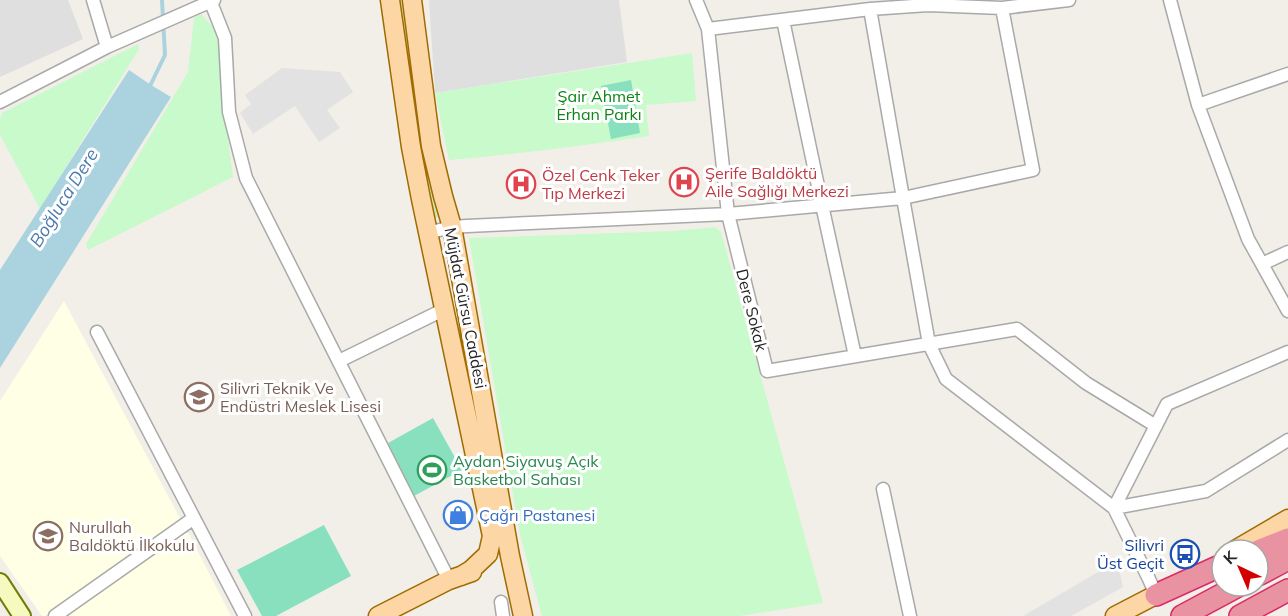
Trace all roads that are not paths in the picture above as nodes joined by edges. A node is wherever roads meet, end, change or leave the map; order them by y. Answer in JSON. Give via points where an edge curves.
{"nodes":[{"id":1,"x":93,"y":0,"type":"edge"},
{"id":2,"x":211,"y":0,"type":"edge"},
{"id":3,"x":390,"y":0,"type":"edge"},
{"id":4,"x":412,"y":0,"type":"edge"},
{"id":5,"x":696,"y":0,"type":"edge"},
{"id":6,"x":1069,"y":0,"type":"edge"},
{"id":7,"x":1170,"y":0,"type":"edge"},
{"id":8,"x":927,"y":3,"type":"edge"},
{"id":9,"x":855,"y":5,"type":"edge"},
{"id":10,"x":1002,"y":8,"type":"junction"},
{"id":11,"x":870,"y":9,"type":"junction"},
{"id":12,"x":783,"y":20,"type":"junction"},
{"id":13,"x":708,"y":29,"type":"junction"},
{"id":14,"x":107,"y":47,"type":"junction"},
{"id":15,"x":1288,"y":74,"type":"edge"},
{"id":16,"x":0,"y":102,"type":"edge"},
{"id":17,"x":1198,"y":105,"type":"junction"},
{"id":18,"x":903,"y":198,"type":"junction"},
{"id":19,"x":822,"y":205,"type":"junction"},
{"id":20,"x":728,"y":214,"type":"junction"},
{"id":21,"x":452,"y":227,"type":"junction"},
{"id":22,"x":427,"y":233,"type":"junction"},
{"id":23,"x":1288,"y":252,"type":"edge"},
{"id":24,"x":1262,"y":264,"type":"junction"},
{"id":25,"x":445,"y":309,"type":"junction"},
{"id":26,"x":1288,"y":311,"type":"edge"},
{"id":27,"x":97,"y":332,"type":"dead end"},
{"id":28,"x":929,"y":344,"type":"junction"},
{"id":29,"x":1288,"y":352,"type":"edge"},
{"id":30,"x":855,"y":356,"type":"junction"},
{"id":31,"x":339,"y":361,"type":"junction"},
{"id":32,"x":1156,"y":426,"type":"junction"},
{"id":33,"x":1288,"y":440,"type":"edge"},
{"id":34,"x":883,"y":489,"type":"dead end"},
{"id":35,"x":1114,"y":508,"type":"junction"},
{"id":36,"x":194,"y":518,"type":"junction"},
{"id":37,"x":1288,"y":519,"type":"edge"},
{"id":38,"x":1256,"y":538,"type":"edge"},
{"id":39,"x":1288,"y":539,"type":"edge"},
{"id":40,"x":508,"y":542,"type":"junction"},
{"id":41,"x":1270,"y":546,"type":"edge"},
{"id":42,"x":1288,"y":559,"type":"edge"},
{"id":43,"x":1210,"y":564,"type":"edge"},
{"id":44,"x":1270,"y":569,"type":"edge"},
{"id":45,"x":1210,"y":570,"type":"edge"},
{"id":46,"x":455,"y":578,"type":"junction"},
{"id":47,"x":0,"y":582,"type":"edge"},
{"id":48,"x":1288,"y":590,"type":"edge"},
{"id":49,"x":1156,"y":595,"type":"junction"},
{"id":50,"x":1216,"y":598,"type":"edge"},
{"id":51,"x":501,"y":602,"type":"dead end"},
{"id":52,"x":22,"y":616,"type":"edge"},
{"id":53,"x":55,"y":616,"type":"edge"},
{"id":54,"x":245,"y":616,"type":"edge"},
{"id":55,"x":378,"y":616,"type":"edge"},
{"id":56,"x":503,"y":616,"type":"edge"},
{"id":57,"x":523,"y":616,"type":"edge"},
{"id":58,"x":910,"y":616,"type":"edge"},
{"id":59,"x":1115,"y":616,"type":"edge"},
{"id":60,"x":1182,"y":616,"type":"edge"},
{"id":61,"x":1240,"y":616,"type":"edge"}],
"edges":[{"from":1,"to":14,"type":"street"},
{"from":2,"to":14,"type":"street"},
{"from":2,"to":31,"type":"street","via":[[225,38],[229,112],[246,178]]},
{"from":3,"to":22,"type":"main road","name":"Müjdat Gürsu Caddesi"},
{"from":4,"to":21,"type":"main road","name":"Müjdat Gürsu Caddesi","via":[[431,146]]},
{"from":5,"to":13,"type":"street","name":"Dere Sokak"},
{"from":6,"to":10,"type":"street"},
{"from":7,"to":17,"type":"street"},
{"from":8,"to":10,"type":"street"},
{"from":8,"to":11,"type":"street"},
{"from":9,"to":11,"type":"street"},
{"from":9,"to":12,"type":"street"},
{"from":10,"to":18,"type":"street","via":[[1033,170]]},
{"from":11,"to":18,"type":"street"},
{"from":12,"to":13,"type":"street"},
{"from":12,"to":19,"type":"street"},
{"from":13,"to":20,"type":"street","name":"Dere Sokak"},
{"from":14,"to":16,"type":"street"},
{"from":15,"to":17,"type":"street"},
{"from":17,"to":24,"type":"street","via":[[1248,239]]},
{"from":18,"to":19,"type":"street"},
{"from":18,"to":28,"type":"street"},
{"from":19,"to":20,"type":"street"},
{"from":19,"to":30,"type":"street"},
{"from":20,"to":21,"type":"street"},
{"from":20,"to":30,"type":"street","name":"Dere Sokak","via":[[767,371]]},
{"from":21,"to":22,"type":"street"},
{"from":21,"to":40,"type":"main road","name":"Müjdat Gürsu Caddesi"},
{"from":22,"to":25,"type":"main road","name":"Müjdat Gürsu Caddesi"},
{"from":23,"to":24,"type":"street"},
{"from":24,"to":26,"type":"street"},
{"from":25,"to":31,"type":"street"},
{"from":25,"to":46,"type":"main road","name":"Müjdat Gürsu Caddesi","via":[[492,536],[488,554]]},
{"from":27,"to":36,"type":"street"},
{"from":28,"to":30,"type":"street","name":"Dere Sokak"},
{"from":28,"to":32,"type":"street","name":"Dere Sokak","via":[[1017,329],[1086,383]]},
{"from":28,"to":35,"type":"street","via":[[946,379]]},
{"from":29,"to":32,"type":"street","via":[[1167,404]]},
{"from":31,"to":46,"type":"street"},
{"from":32,"to":35,"type":"street"},
{"from":33,"to":35,"type":"street","via":[[1206,491]]},
{"from":34,"to":58,"type":"street"},
{"from":35,"to":49,"type":"street"},
{"from":36,"to":53,"type":"street"},
{"from":36,"to":54,"type":"street"},
{"from":37,"to":38,"type":"main road"},
{"from":39,"to":41,"type":"highway"},
{"from":40,"to":46,"type":"main road","via":[[490,566]]},
{"from":40,"to":57,"type":"main road","name":"Müjdat Gürsu Caddesi"},
{"from":42,"to":44,"type":"highway"},
{"from":43,"to":49,"type":"main road"},
{"from":45,"to":49,"type":"highway"},
{"from":46,"to":55,"type":"main road"},
{"from":47,"to":52,"type":"street"},
{"from":48,"to":61,"type":"highway"},
{"from":49,"to":59,"type":"main road"},
{"from":50,"to":60,"type":"highway"},
{"from":51,"to":56,"type":"street"}]}
